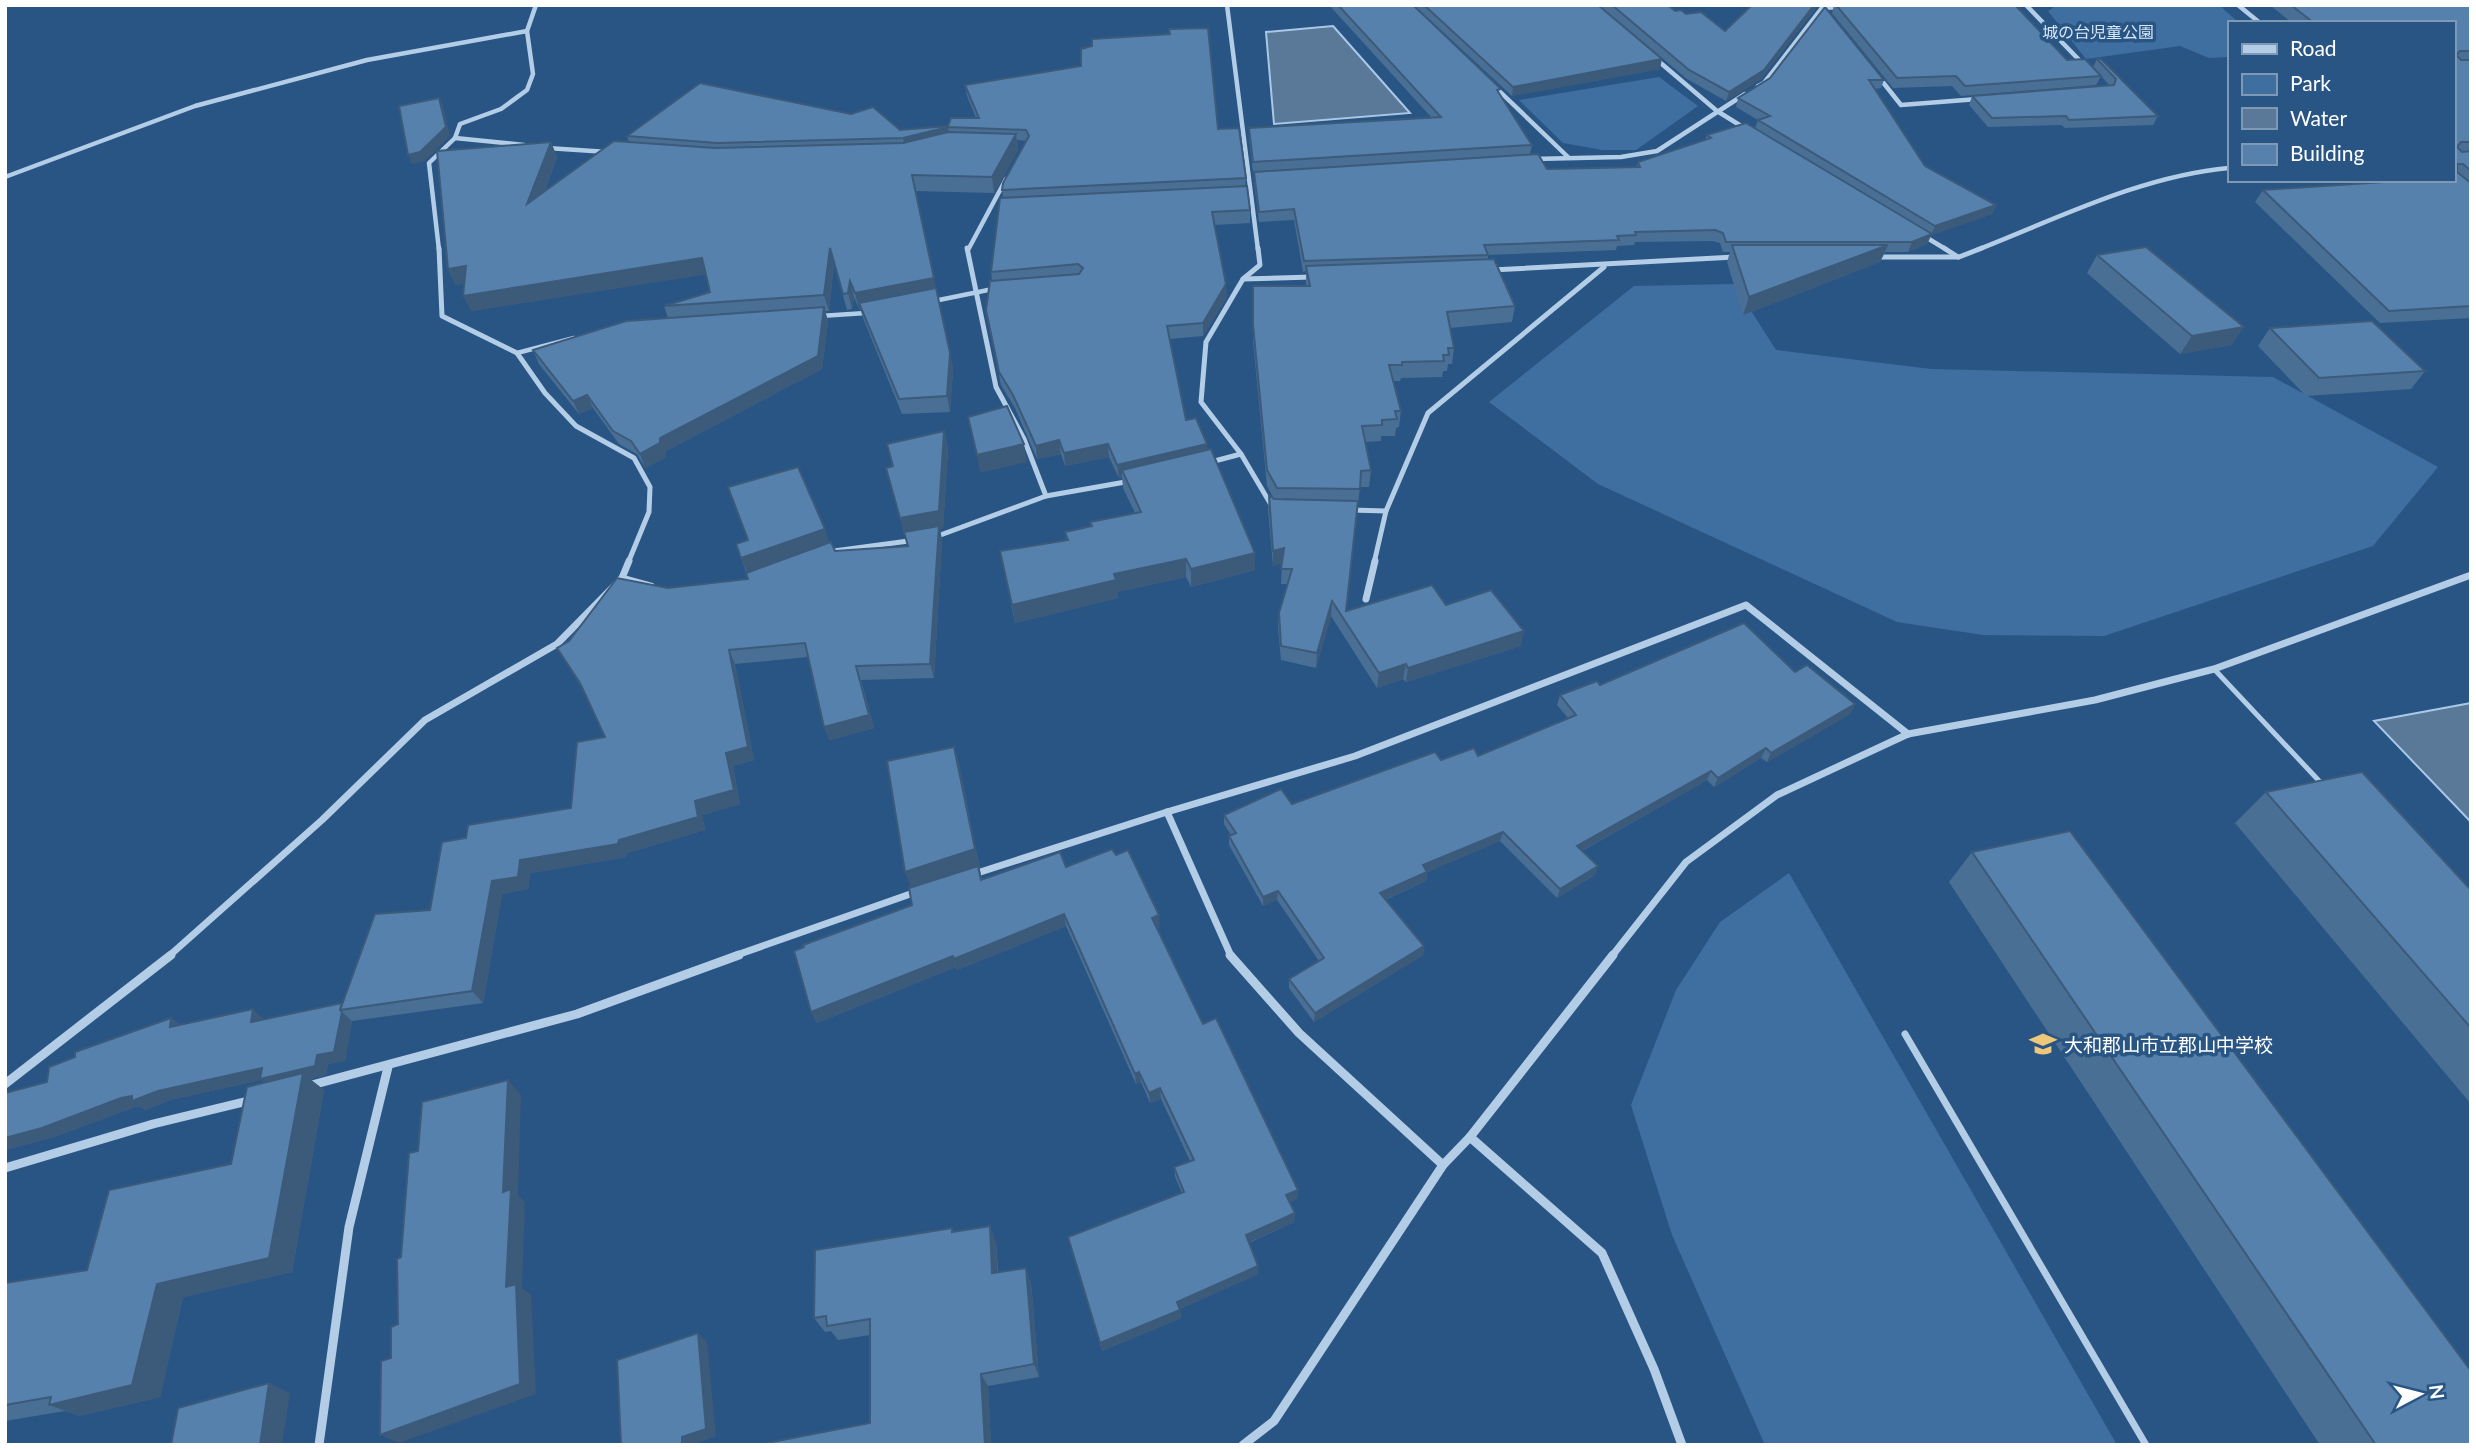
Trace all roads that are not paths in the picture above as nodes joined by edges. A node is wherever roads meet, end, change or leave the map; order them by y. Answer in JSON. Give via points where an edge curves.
{"nodes":[{"id":1,"x":536,"y":5,"type":"edge"},
{"id":2,"x":1227,"y":5,"type":"edge"},
{"id":3,"x":2026,"y":5,"type":"edge"},
{"id":4,"x":2238,"y":5,"type":"edge"},
{"id":5,"x":1847,"y":7,"type":"edge"},
{"id":6,"x":1822,"y":8,"type":"junction"},
{"id":7,"x":1831,"y":19,"type":"edge"},
{"id":8,"x":2258,"y":21,"type":"edge"},
{"id":9,"x":527,"y":31,"type":"junction"},
{"id":10,"x":1655,"y":58,"type":"edge"},
{"id":11,"x":2090,"y":71,"type":"edge"},
{"id":12,"x":1875,"y":72,"type":"edge"},
{"id":13,"x":1489,"y":81,"type":"edge"},
{"id":14,"x":1983,"y":98,"type":"edge"},
{"id":15,"x":1717,"y":111,"type":"junction"},
{"id":16,"x":1752,"y":132,"type":"edge"},
{"id":17,"x":455,"y":138,"type":"junction"},
{"id":18,"x":531,"y":146,"type":"edge"},
{"id":19,"x":544,"y":147,"type":"edge"},
{"id":20,"x":612,"y":152,"type":"edge"},
{"id":21,"x":1568,"y":157,"type":"junction"},
{"id":22,"x":1527,"y":159,"type":"edge"},
{"id":23,"x":2228,"y":168,"type":"edge"},
{"id":24,"x":1263,"y":176,"type":"edge"},
{"id":25,"x":5,"y":177,"type":"edge"},
{"id":26,"x":1007,"y":177,"type":"edge"},
{"id":27,"x":1249,"y":177,"type":"junction"},
{"id":28,"x":1237,"y":194,"type":"edge"},
{"id":29,"x":1250,"y":194,"type":"junction"},
{"id":30,"x":990,"y":207,"type":"junction"},
{"id":31,"x":1003,"y":207,"type":"edge"},
{"id":32,"x":1913,"y":230,"type":"edge"},
{"id":33,"x":1740,"y":257,"type":"edge"},
{"id":34,"x":1863,"y":257,"type":"edge"},
{"id":35,"x":1959,"y":257,"type":"junction"},
{"id":36,"x":1605,"y":266,"type":"junction"},
{"id":37,"x":1480,"y":271,"type":"edge"},
{"id":38,"x":1326,"y":276,"type":"edge"},
{"id":39,"x":1243,"y":279,"type":"junction"},
{"id":40,"x":1003,"y":289,"type":"edge"},
{"id":41,"x":977,"y":290,"type":"junction"},
{"id":42,"x":923,"y":303,"type":"edge"},
{"id":43,"x":878,"y":311,"type":"edge"},
{"id":44,"x":816,"y":316,"type":"edge"},
{"id":45,"x":583,"y":336,"type":"edge"},
{"id":46,"x":517,"y":352,"type":"junction"},
{"id":47,"x":1241,"y":454,"type":"junction"},
{"id":48,"x":1204,"y":464,"type":"edge"},
{"id":49,"x":1142,"y":479,"type":"edge"},
{"id":50,"x":1046,"y":496,"type":"junction"},
{"id":51,"x":1288,"y":509,"type":"edge"},
{"id":52,"x":1344,"y":510,"type":"edge"},
{"id":53,"x":1386,"y":511,"type":"junction"},
{"id":54,"x":831,"y":552,"type":"edge"},
{"id":55,"x":2471,"y":575,"type":"edge"},
{"id":56,"x":622,"y":578,"type":"junction"},
{"id":57,"x":658,"y":587,"type":"edge"},
{"id":58,"x":1366,"y":599,"type":"dead end"},
{"id":59,"x":2214,"y":669,"type":"junction"},
{"id":60,"x":1908,"y":734,"type":"junction"},
{"id":61,"x":2326,"y":789,"type":"edge"},
{"id":62,"x":1167,"y":812,"type":"junction"},
{"id":63,"x":957,"y":879,"type":"edge"},
{"id":64,"x":931,"y":888,"type":"edge"},
{"id":65,"x":1905,"y":1034,"type":"dead end"},
{"id":66,"x":388,"y":1067,"type":"junction"},
{"id":67,"x":5,"y":1084,"type":"edge"},
{"id":68,"x":296,"y":1089,"type":"edge"},
{"id":69,"x":257,"y":1099,"type":"edge"},
{"id":70,"x":1470,"y":1137,"type":"junction"},
{"id":71,"x":1443,"y":1165,"type":"junction"},
{"id":72,"x":5,"y":1168,"type":"edge"},
{"id":73,"x":319,"y":1445,"type":"edge"},
{"id":74,"x":1243,"y":1445,"type":"edge"},
{"id":75,"x":1682,"y":1445,"type":"edge"},
{"id":76,"x":2146,"y":1445,"type":"edge"}],
"edges":[{"from":1,"to":9,"type":"street"},
{"from":2,"to":27,"type":"street"},
{"from":3,"to":11,"type":"street"},
{"from":4,"to":8,"type":"street"},
{"from":5,"to":6,"type":"street"},
{"from":6,"to":7,"type":"street"},
{"from":6,"to":15,"type":"street","via":[[1764,83]]},
{"from":9,"to":17,"type":"street","via":[[533,74],[527,90],[501,108],[460,124]]},
{"from":9,"to":25,"type":"street","via":[[367,60],[195,106]]},
{"from":10,"to":15,"type":"street"},
{"from":12,"to":14,"type":"street","via":[[1901,105]]},
{"from":13,"to":21,"type":"street"},
{"from":15,"to":16,"type":"street"},
{"from":15,"to":21,"type":"street","via":[[1657,151],[1621,157]]},
{"from":17,"to":18,"type":"street"},
{"from":17,"to":46,"type":"street","via":[[429,163],[438,227],[442,316]]},
{"from":19,"to":20,"type":"street"},
{"from":21,"to":22,"type":"street"},
{"from":23,"to":35,"type":"street","via":[[2157,180]]},
{"from":24,"to":27,"type":"street"},
{"from":26,"to":30,"type":"street"},
{"from":27,"to":29,"type":"street"},
{"from":28,"to":29,"type":"street"},
{"from":29,"to":39,"type":"street","via":[[1261,265]]},
{"from":30,"to":31,"type":"street"},
{"from":30,"to":41,"type":"street","via":[[967,247]]},
{"from":32,"to":35,"type":"street"},
{"from":33,"to":36,"type":"street"},
{"from":34,"to":35,"type":"street"},
{"from":36,"to":37,"type":"street"},
{"from":36,"to":53,"type":"street","via":[[1428,413]]},
{"from":38,"to":39,"type":"street"},
{"from":39,"to":47,"type":"street","via":[[1206,342],[1200,402]]},
{"from":40,"to":41,"type":"lane"},
{"from":41,"to":42,"type":"lane"},
{"from":41,"to":50,"type":"street","via":[[996,387],[1024,439]]},
{"from":43,"to":44,"type":"lane"},
{"from":45,"to":46,"type":"lane"},
{"from":46,"to":56,"type":"street","via":[[545,393],[576,426],[634,458],[650,486],[649,512]]},
{"from":47,"to":48,"type":"street"},
{"from":47,"to":51,"type":"street","via":[[1274,509]]},
{"from":49,"to":50,"type":"street"},
{"from":50,"to":54,"type":"street","via":[[936,537]]},
{"from":52,"to":53,"type":"street"},
{"from":53,"to":58,"type":"street"},
{"from":55,"to":59,"type":"street"},
{"from":56,"to":57,"type":"street"},
{"from":56,"to":67,"type":"street","via":[[557,644],[425,720],[322,820],[164,961]]},
{"from":59,"to":60,"type":"street","via":[[2095,700]]},
{"from":59,"to":61,"type":"lane"},
{"from":60,"to":62,"type":"street","via":[[1746,605],[1355,756]]},
{"from":60,"to":70,"type":"street","via":[[1777,795],[1686,862]]},
{"from":62,"to":63,"type":"street"},
{"from":62,"to":71,"type":"street","via":[[1231,956],[1299,1033]]},
{"from":64,"to":66,"type":"street","via":[[577,1014]]},
{"from":65,"to":76,"type":"lane"},
{"from":66,"to":68,"type":"street"},
{"from":66,"to":73,"type":"street","via":[[349,1227]]},
{"from":69,"to":72,"type":"street"},
{"from":70,"to":71,"type":"street"},
{"from":70,"to":75,"type":"street","via":[[1602,1253]]},
{"from":71,"to":74,"type":"street","via":[[1274,1421]]}]}
